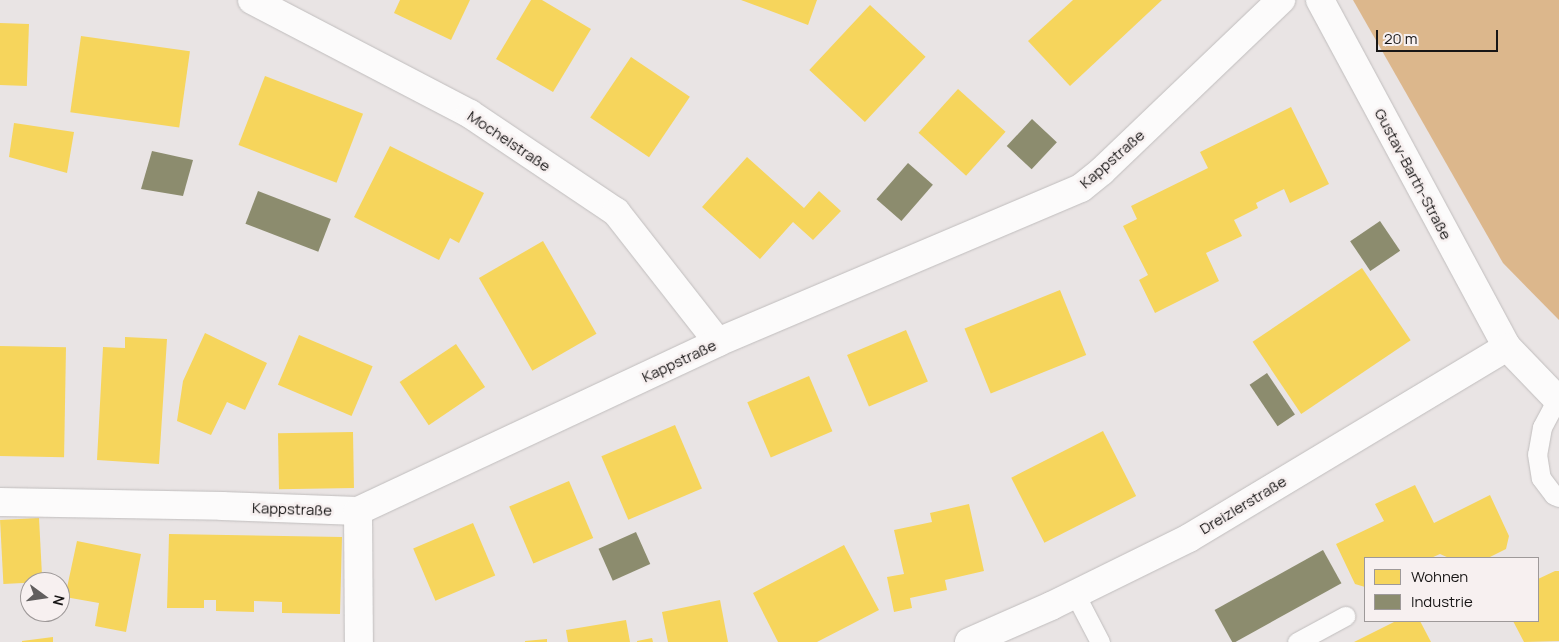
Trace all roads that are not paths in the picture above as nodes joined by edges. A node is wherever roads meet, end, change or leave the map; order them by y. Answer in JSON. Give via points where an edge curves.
{"nodes":[{"id":1,"x":252,"y":0,"type":"edge"},
{"id":2,"x":1281,"y":0,"type":"edge"},
{"id":3,"x":1320,"y":0,"type":"edge"},
{"id":4,"x":718,"y":342,"type":"junction"},
{"id":5,"x":1507,"y":347,"type":"junction"},
{"id":6,"x":1558,"y":400,"type":"edge"},
{"id":7,"x":1559,"y":497,"type":"edge"},
{"id":8,"x":0,"y":502,"type":"edge"},
{"id":9,"x":358,"y":511,"type":"junction"},
{"id":10,"x":1075,"y":594,"type":"junction"},
{"id":11,"x":1345,"y":616,"type":"dead end"},
{"id":12,"x":358,"y":642,"type":"edge"},
{"id":13,"x":969,"y":642,"type":"edge"},
{"id":14,"x":1100,"y":642,"type":"edge"},
{"id":15,"x":1297,"y":642,"type":"edge"}],
"edges":[{"from":1,"to":4,"type":"street","name":"Mochelstraße","via":[[470,114],[616,212]]},
{"from":2,"to":4,"type":"street","name":"Kappstraße","via":[[1081,188]]},
{"from":3,"to":5,"type":"street","name":"Gustav-Barth-Straße"},
{"from":4,"to":9,"type":"street","name":"Kappstraße"},
{"from":5,"to":6,"type":"street","name":"Gustav-Barth-Straße"},
{"from":5,"to":10,"type":"street","name":"Dreizlerstraße","via":[[1190,538]]},
{"from":6,"to":7,"type":"lane","via":[[1542,427],[1537,454],[1541,478]]},
{"from":8,"to":9,"type":"street","name":"Kappstraße"},
{"from":9,"to":12,"type":"street"},
{"from":10,"to":13,"type":"street","name":"Dreizlerstraße"},
{"from":10,"to":14,"type":"lane"},
{"from":11,"to":15,"type":"lane"}]}
